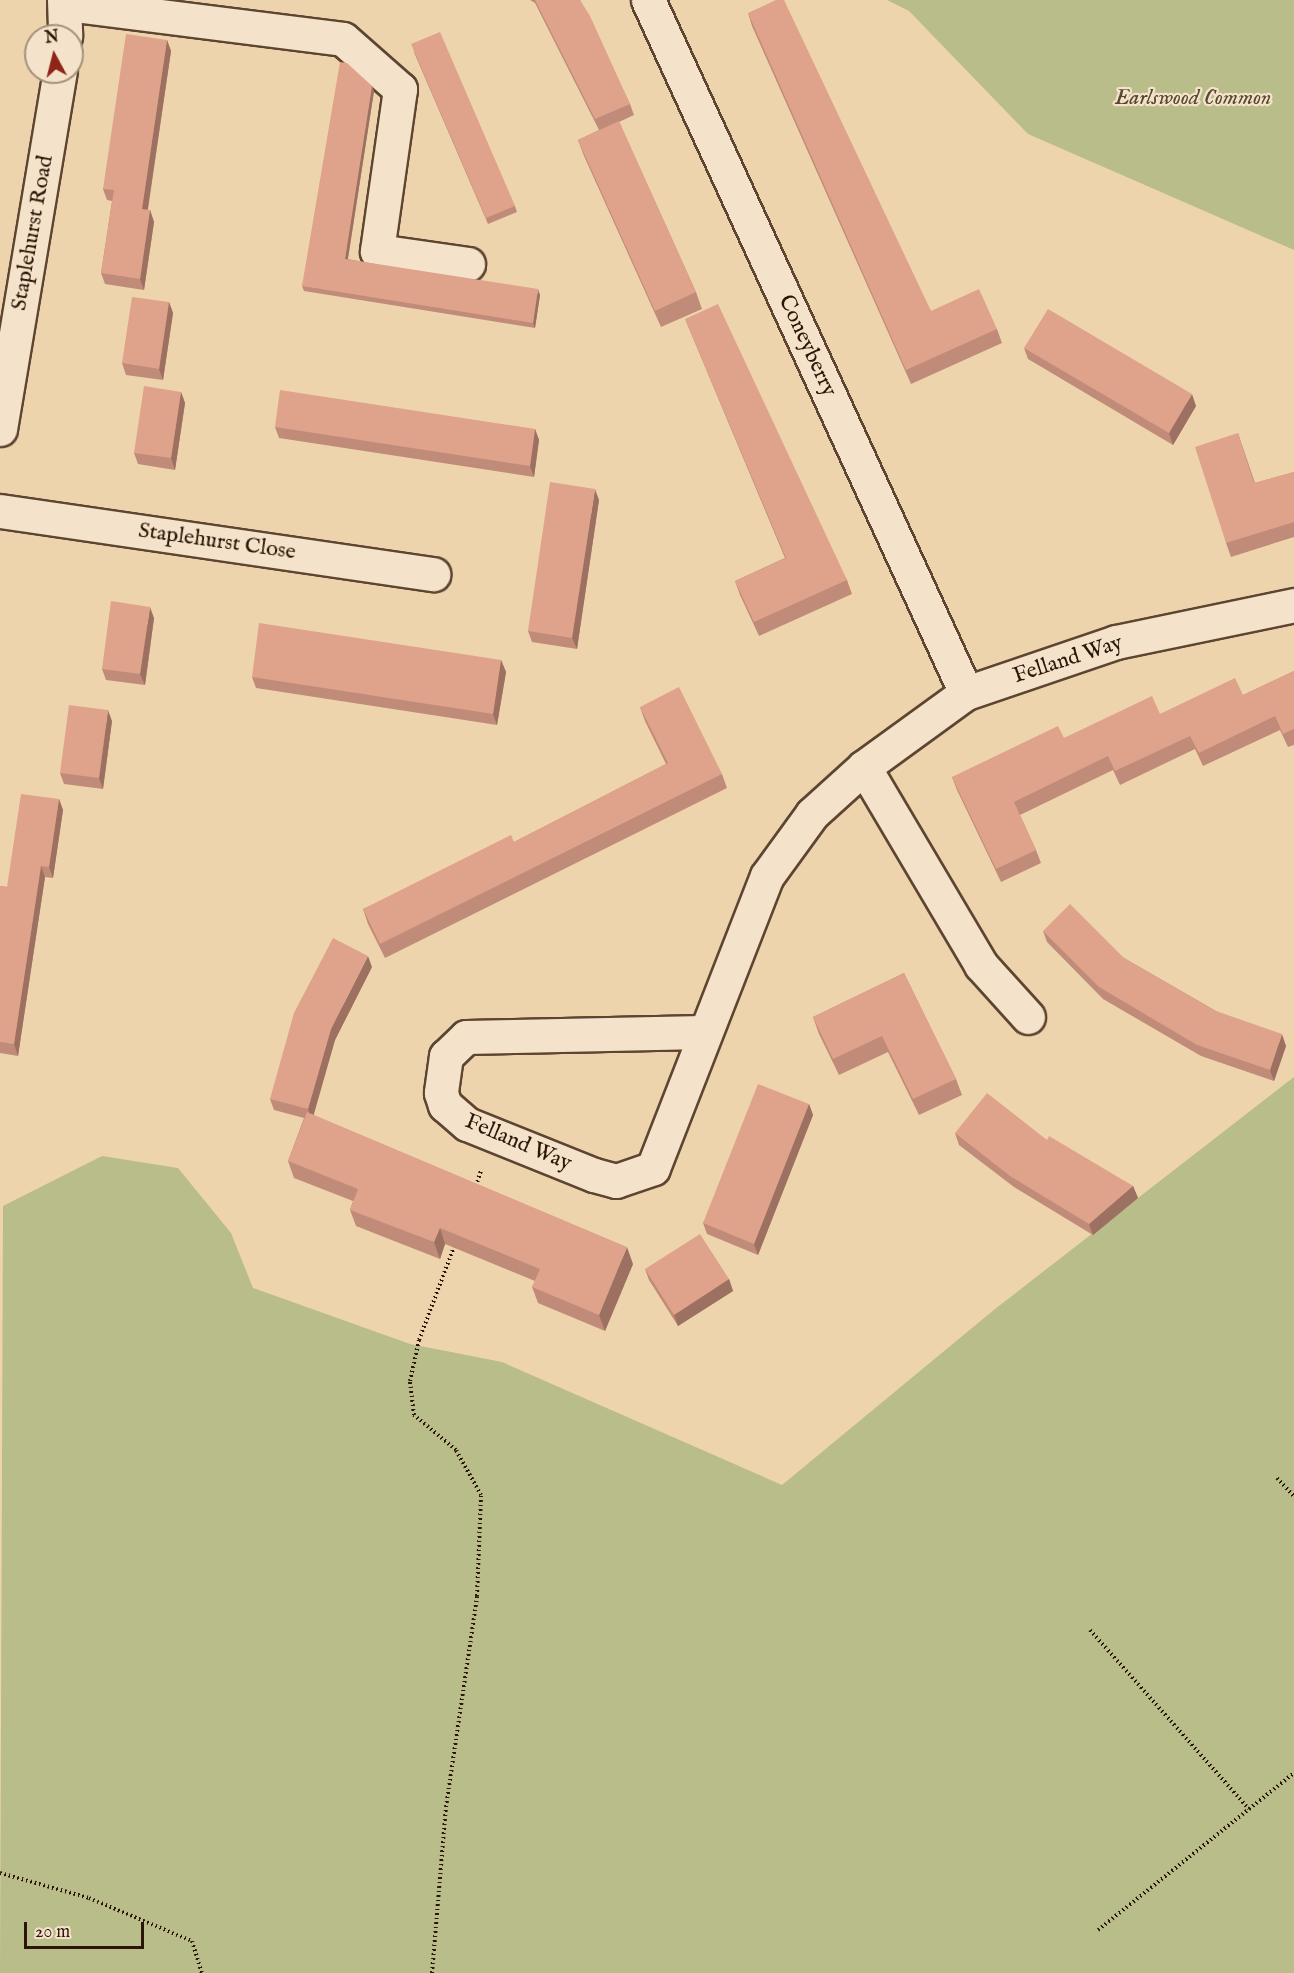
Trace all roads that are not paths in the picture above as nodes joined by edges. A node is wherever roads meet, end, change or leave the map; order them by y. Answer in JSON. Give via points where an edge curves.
{"nodes":[{"id":1,"x":648,"y":0,"type":"edge"},
{"id":2,"x":65,"y":14,"type":"edge"},
{"id":3,"x":58,"y":84,"type":"edge"},
{"id":4,"x":468,"y":264,"type":"dead end"},
{"id":5,"x":0,"y":429,"type":"edge"},
{"id":6,"x":0,"y":511,"type":"edge"},
{"id":7,"x":433,"y":574,"type":"dead end"},
{"id":8,"x":1294,"y":605,"type":"edge"},
{"id":9,"x":966,"y":693,"type":"junction"},
{"id":10,"x":864,"y":767,"type":"junction"},
{"id":11,"x":1028,"y":1017,"type":"dead end"},
{"id":12,"x":703,"y":1032,"type":"junction"}],
"edges":[{"from":1,"to":9,"type":"street","name":"Coneyberry"},
{"from":2,"to":4,"type":"street","via":[[343,39],[400,89],[377,251]]},
{"from":3,"to":5,"type":"street","name":"Staplehurst Road"},
{"from":6,"to":7,"type":"street","name":"Staplehurst Close"},
{"from":8,"to":9,"type":"street","name":"Felland Way","via":[[1116,642]]},
{"from":9,"to":10,"type":"street","name":"Felland Way"},
{"from":10,"to":11,"type":"street","via":[[981,965]]},
{"from":10,"to":12,"type":"street","name":"Felland Way","via":[[785,846]]},
{"from":12,"to":12,"type":"street","name":"Felland Way","via":[[662,1155],[653,1168],[636,1178],[616,1181],[594,1175],[494,1136],[453,1115],[441,1093],[447,1056],[466,1037]]}]}
